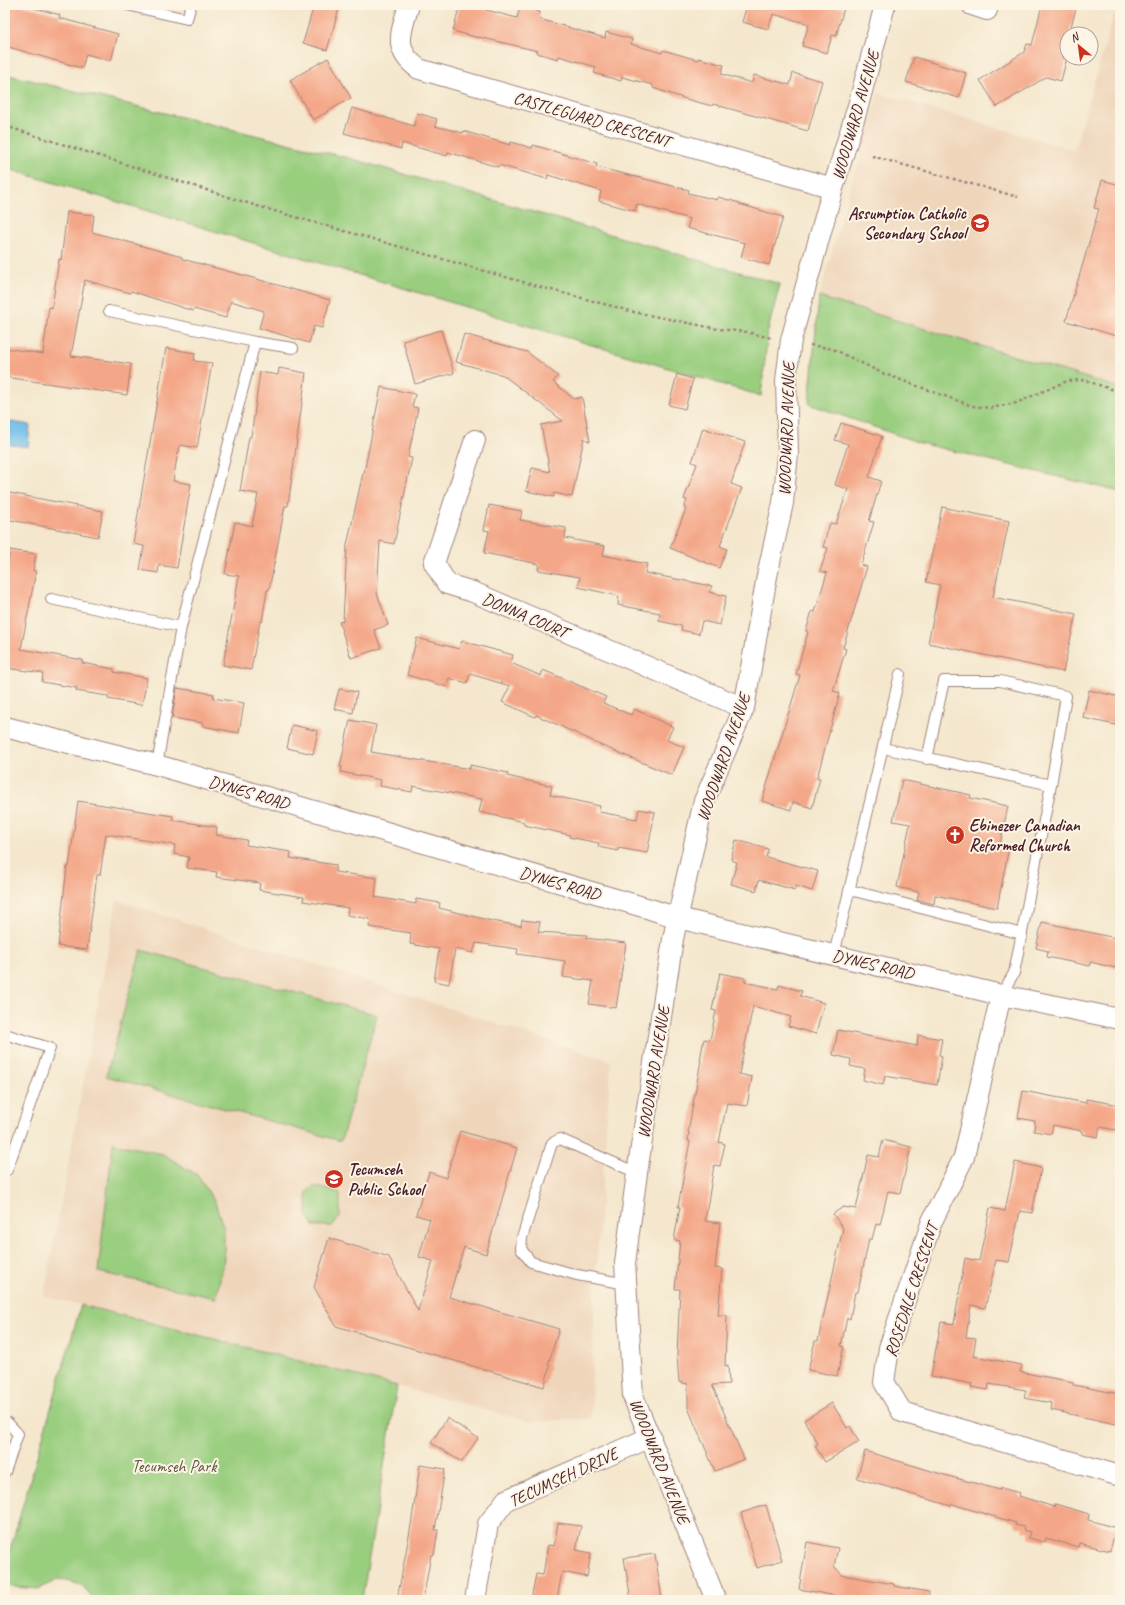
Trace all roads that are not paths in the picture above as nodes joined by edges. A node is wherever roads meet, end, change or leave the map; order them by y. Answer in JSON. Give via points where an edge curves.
{"nodes":[{"id":1,"x":127,"y":5,"type":"edge"},
{"id":2,"x":192,"y":5,"type":"edge"},
{"id":3,"x":409,"y":5,"type":"edge"},
{"id":4,"x":885,"y":5,"type":"edge"},
{"id":5,"x":834,"y":188,"type":"junction"},
{"id":6,"x":109,"y":311,"type":"dead end"},
{"id":7,"x":255,"y":342,"type":"junction"},
{"id":8,"x":293,"y":348,"type":"dead end"},
{"id":9,"x":475,"y":440,"type":"dead end"},
{"id":10,"x":51,"y":599,"type":"dead end"},
{"id":11,"x":181,"y":627,"type":"junction"},
{"id":12,"x":900,"y":674,"type":"dead end"},
{"id":13,"x":744,"y":708,"type":"junction"},
{"id":14,"x":5,"y":727,"type":"edge"},
{"id":15,"x":883,"y":748,"type":"junction"},
{"id":16,"x":927,"y":759,"type":"junction"},
{"id":17,"x":156,"y":765,"type":"junction"},
{"id":18,"x":1051,"y":785,"type":"junction"},
{"id":19,"x":850,"y":890,"type":"junction"},
{"id":20,"x":678,"y":918,"type":"junction"},
{"id":21,"x":1022,"y":934,"type":"junction"},
{"id":22,"x":834,"y":955,"type":"junction"},
{"id":23,"x":1001,"y":995,"type":"junction"},
{"id":24,"x":1120,"y":1019,"type":"edge"},
{"id":25,"x":5,"y":1034,"type":"edge"},
{"id":26,"x":5,"y":1171,"type":"edge"},
{"id":27,"x":637,"y":1173,"type":"junction"},
{"id":28,"x":626,"y":1284,"type":"junction"},
{"id":29,"x":5,"y":1422,"type":"edge"},
{"id":30,"x":651,"y":1437,"type":"junction"},
{"id":31,"x":5,"y":1472,"type":"edge"},
{"id":32,"x":1120,"y":1476,"type":"edge"},
{"id":33,"x":475,"y":1600,"type":"edge"},
{"id":34,"x":716,"y":1600,"type":"edge"}],
"edges":[{"from":1,"to":2,"type":"lane","via":[[187,19]]},
{"from":3,"to":5,"type":"street","name":"CASTLEGUARD CRESCENT","via":[[400,38],[409,62],[419,69]]},
{"from":4,"to":5,"type":"street","name":"WOODWARD AVENUE"},
{"from":5,"to":13,"type":"street","name":"WOODWARD AVENUE","via":[[791,340],[786,380],[788,454],[783,503],[767,576]]},
{"from":6,"to":7,"type":"lane"},
{"from":7,"to":8,"type":"lane"},
{"from":7,"to":11,"type":"lane"},
{"from":9,"to":13,"type":"street","name":"DONNA COURT","via":[[434,563],[447,584],[473,592]]},
{"from":10,"to":11,"type":"lane"},
{"from":11,"to":17,"type":"lane"},
{"from":12,"to":15,"type":"lane"},
{"from":13,"to":20,"type":"street","name":"WOODWARD AVENUE","via":[[704,801]]},
{"from":14,"to":17,"type":"street","name":"DYNES ROAD"},
{"from":15,"to":16,"type":"lane"},
{"from":15,"to":19,"type":"lane"},
{"from":16,"to":18,"type":"lane"},
{"from":16,"to":18,"type":"lane","via":[[944,681],[1000,681],[1066,696]]},
{"from":17,"to":20,"type":"street","name":"DYNES ROAD"},
{"from":18,"to":21,"type":"lane"},
{"from":19,"to":21,"type":"lane"},
{"from":19,"to":22,"type":"lane"},
{"from":20,"to":22,"type":"street","name":"DYNES ROAD"},
{"from":20,"to":27,"type":"street","name":"WOODWARD AVENUE"},
{"from":21,"to":23,"type":"lane","via":[[1014,973]]},
{"from":22,"to":23,"type":"street","name":"DYNES ROAD"},
{"from":23,"to":24,"type":"street","name":"DYNES ROAD"},
{"from":23,"to":32,"type":"street","name":"ROSEDALE CRESCENT","via":[[964,1157],[932,1221],[889,1348],[884,1382],[902,1412]]},
{"from":25,"to":26,"type":"lane","via":[[50,1048]]},
{"from":27,"to":28,"type":"street","name":"WOODWARD AVENUE","via":[[625,1263]]},
{"from":27,"to":28,"type":"lane","via":[[560,1139],[552,1143],[522,1238],[521,1249],[532,1262],[576,1275]]},
{"from":28,"to":30,"type":"street","name":"WOODWARD AVENUE","via":[[633,1396]]},
{"from":29,"to":31,"type":"lane","via":[[18,1434]]},
{"from":30,"to":33,"type":"street","name":"TECUMSEH DRIVE","via":[[506,1500],[488,1524]]},
{"from":30,"to":34,"type":"street","name":"WOODWARD AVENUE"}]}
